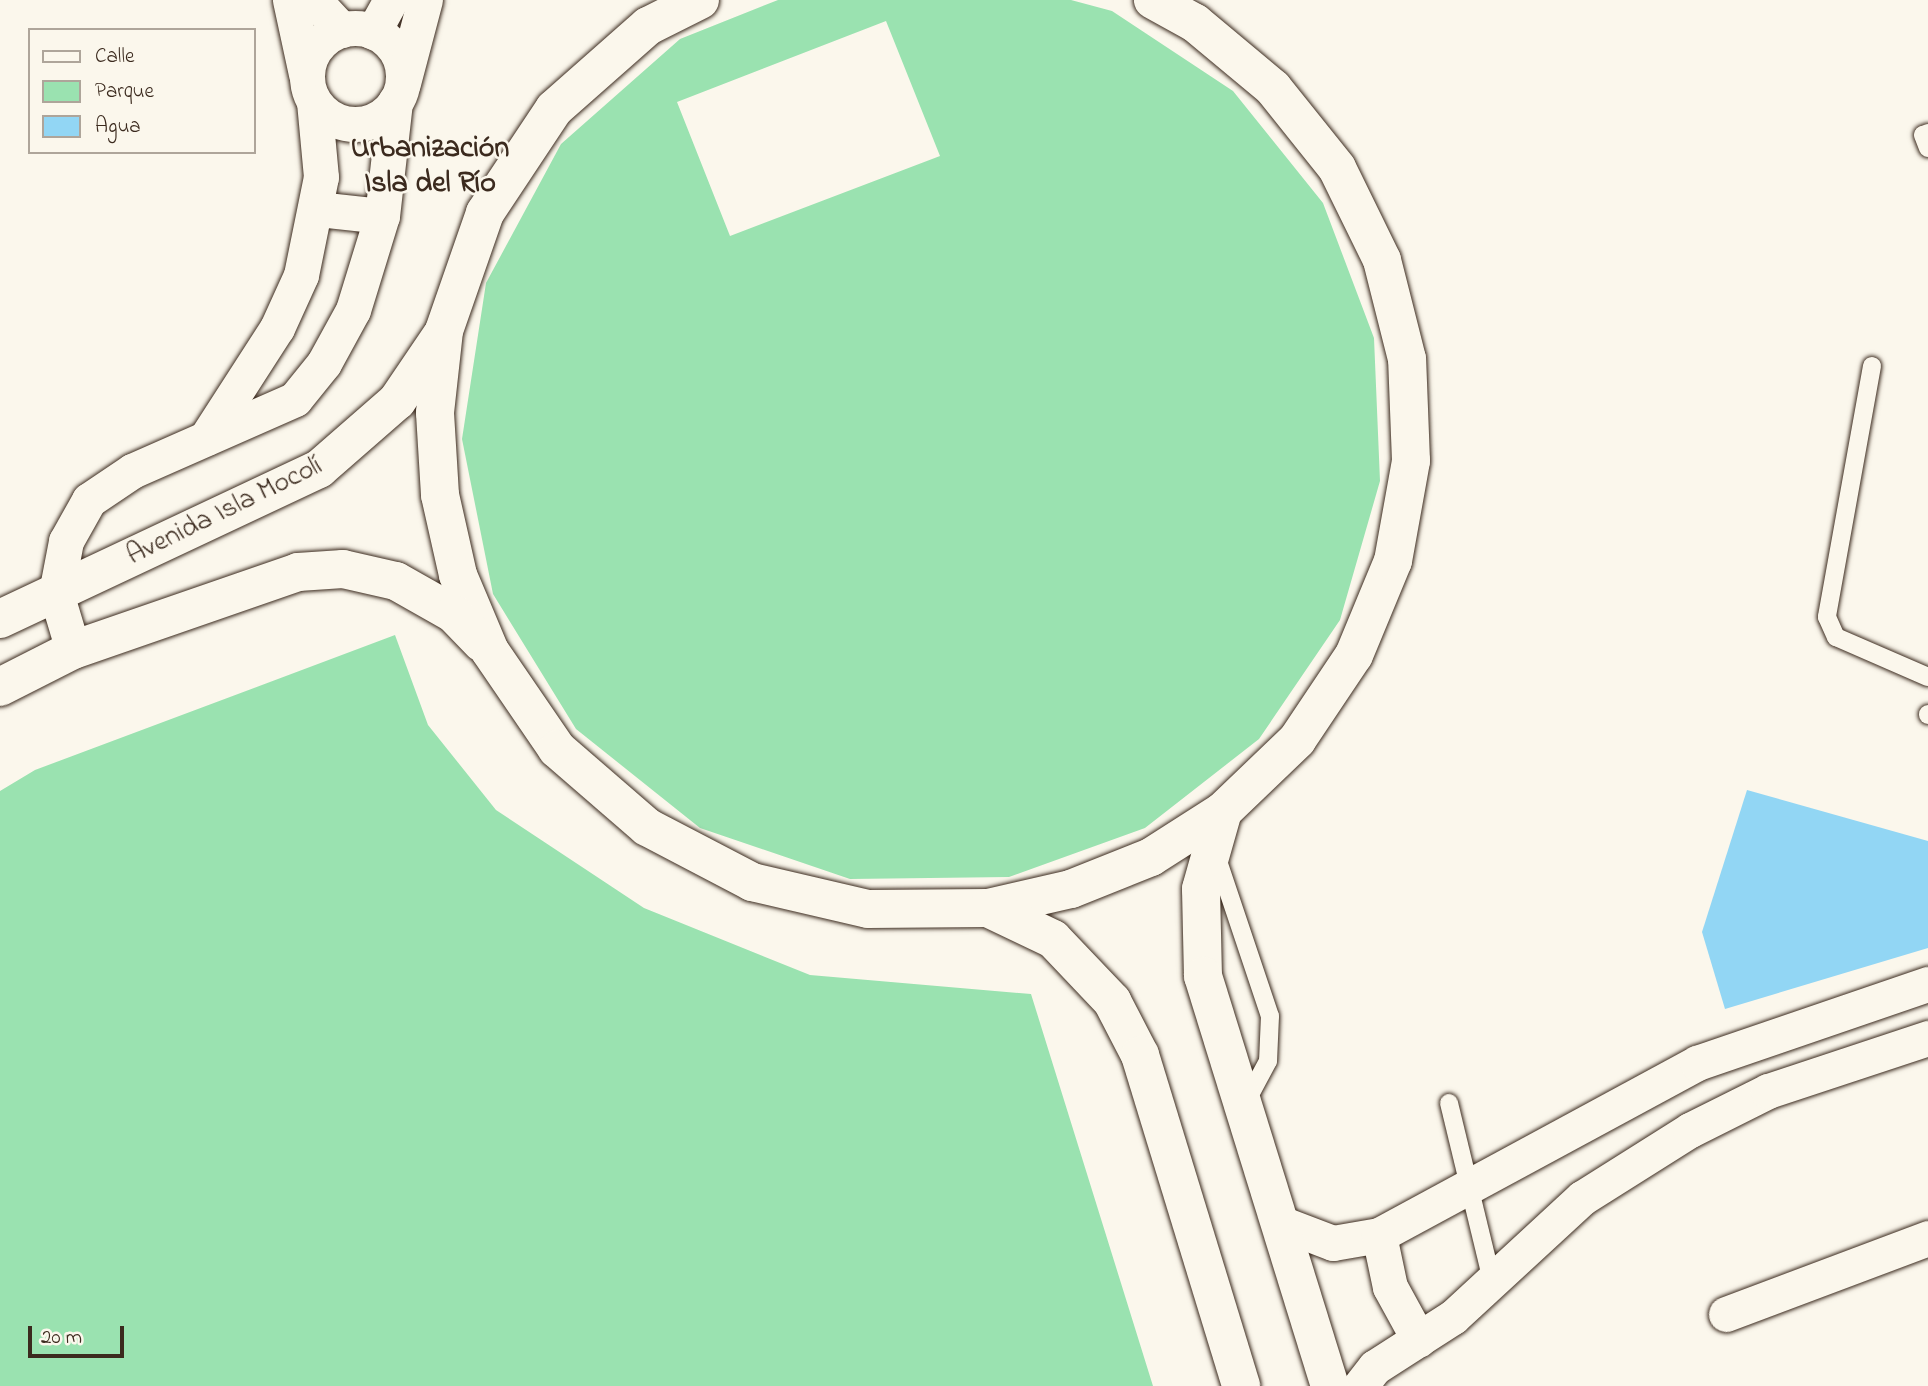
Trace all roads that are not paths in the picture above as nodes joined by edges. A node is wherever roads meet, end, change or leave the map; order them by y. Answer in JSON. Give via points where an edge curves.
{"nodes":[{"id":1,"x":290,"y":0,"type":"edge"},
{"id":2,"x":314,"y":0,"type":"edge"},
{"id":3,"x":391,"y":0,"type":"edge"},
{"id":4,"x":425,"y":0,"type":"edge"},
{"id":5,"x":700,"y":0,"type":"edge"},
{"id":6,"x":1153,"y":0,"type":"edge"},
{"id":7,"x":1187,"y":11,"type":"edge"},
{"id":8,"x":358,"y":31,"type":"junction"},
{"id":9,"x":310,"y":88,"type":"junction"},
{"id":10,"x":399,"y":94,"type":"junction"},
{"id":11,"x":1928,"y":133,"type":"edge"},
{"id":12,"x":1928,"y":148,"type":"edge"},
{"id":13,"x":318,"y":209,"type":"junction"},
{"id":14,"x":382,"y":216,"type":"junction"},
{"id":15,"x":444,"y":331,"type":"junction"},
{"id":16,"x":1872,"y":366,"type":"dead end"},
{"id":17,"x":206,"y":438,"type":"junction"},
{"id":18,"x":56,"y":593,"type":"junction"},
{"id":19,"x":0,"y":619,"type":"edge"},
{"id":20,"x":74,"y":650,"type":"junction"},
{"id":21,"x":490,"y":651,"type":"junction"},
{"id":22,"x":1928,"y":677,"type":"edge"},
{"id":23,"x":0,"y":687,"type":"edge"},
{"id":24,"x":1217,"y":825,"type":"junction"},
{"id":25,"x":988,"y":908,"type":"junction"},
{"id":26,"x":1928,"y":984,"type":"edge"},
{"id":27,"x":1928,"y":1038,"type":"edge"},
{"id":28,"x":1449,"y":1103,"type":"dead end"},
{"id":29,"x":1242,"y":1109,"type":"junction"},
{"id":30,"x":1474,"y":1187,"type":"junction"},
{"id":31,"x":1278,"y":1222,"type":"junction"},
{"id":32,"x":1379,"y":1235,"type":"junction"},
{"id":33,"x":1928,"y":1238,"type":"edge"},
{"id":34,"x":1492,"y":1281,"type":"junction"},
{"id":35,"x":1726,"y":1314,"type":"dead end"},
{"id":36,"x":1419,"y":1340,"type":"junction"},
{"id":37,"x":1241,"y":1386,"type":"edge"},
{"id":38,"x":1330,"y":1386,"type":"edge"},
{"id":39,"x":1360,"y":1386,"type":"edge"}],
"edges":[{"from":1,"to":9,"type":"street"},
{"from":2,"to":8,"type":"street"},
{"from":3,"to":8,"type":"street"},
{"from":4,"to":10,"type":"street"},
{"from":5,"to":15,"type":"street","via":[[648,26],[554,109],[485,213]]},
{"from":6,"to":7,"type":"street"},
{"from":7,"to":24,"type":"street","via":[[1273,88],[1337,168],[1389,285],[1407,359],[1411,461],[1393,561],[1354,655],[1297,740]]},
{"from":8,"to":9,"type":"street","via":[[317,47]]},
{"from":8,"to":10,"type":"street","via":[[397,54]]},
{"from":9,"to":10,"type":"street","via":[[353,124],[369,122]]},
{"from":9,"to":13,"type":"street"},
{"from":10,"to":14,"type":"street"},
{"from":11,"to":12,"type":"lane"},
{"from":13,"to":14,"type":"street"},
{"from":13,"to":17,"type":"street","via":[[301,275],[277,328]]},
{"from":14,"to":17,"type":"street","via":[[353,310],[324,363],[295,399]]},
{"from":15,"to":18,"type":"street","name":"Avenida Isla Mocolí","via":[[397,401],[367,434],[319,469]]},
{"from":15,"to":21,"type":"street","via":[[435,413],[440,495],[458,575]]},
{"from":16,"to":22,"type":"lane","via":[[1827,617],[1836,637]]},
{"from":17,"to":18,"type":"street","via":[[132,471],[89,500],[66,541]]},
{"from":18,"to":19,"type":"street","name":"Avenida Isla Mocolí"},
{"from":18,"to":20,"type":"street"},
{"from":20,"to":21,"type":"street","via":[[231,590],[298,572],[343,569],[396,581],[454,614]]},
{"from":20,"to":23,"type":"street"},
{"from":21,"to":25,"type":"street","via":[[557,748],[646,827],[752,882],[868,909]]},
{"from":24,"to":25,"type":"street","via":[[1071,890]]},
{"from":24,"to":29,"type":"street","via":[[1201,889],[1203,976]]},
{"from":24,"to":29,"type":"lane","via":[[1270,1016],[1268,1061]]},
{"from":25,"to":37,"type":"street","via":[[1053,939],[1112,1002],[1140,1055]]},
{"from":26,"to":30,"type":"street","via":[[1697,1063]]},
{"from":27,"to":34,"type":"street","via":[[1768,1091],[1690,1130],[1582,1198]]},
{"from":28,"to":30,"type":"lane"},
{"from":29,"to":31,"type":"street"},
{"from":30,"to":32,"type":"street"},
{"from":30,"to":34,"type":"lane"},
{"from":31,"to":32,"type":"street","via":[[1333,1243]]},
{"from":31,"to":38,"type":"street"},
{"from":32,"to":36,"type":"street","via":[[1390,1286]]},
{"from":33,"to":35,"type":"street"},
{"from":34,"to":36,"type":"street"},
{"from":36,"to":39,"type":"street","via":[[1375,1367]]}]}
